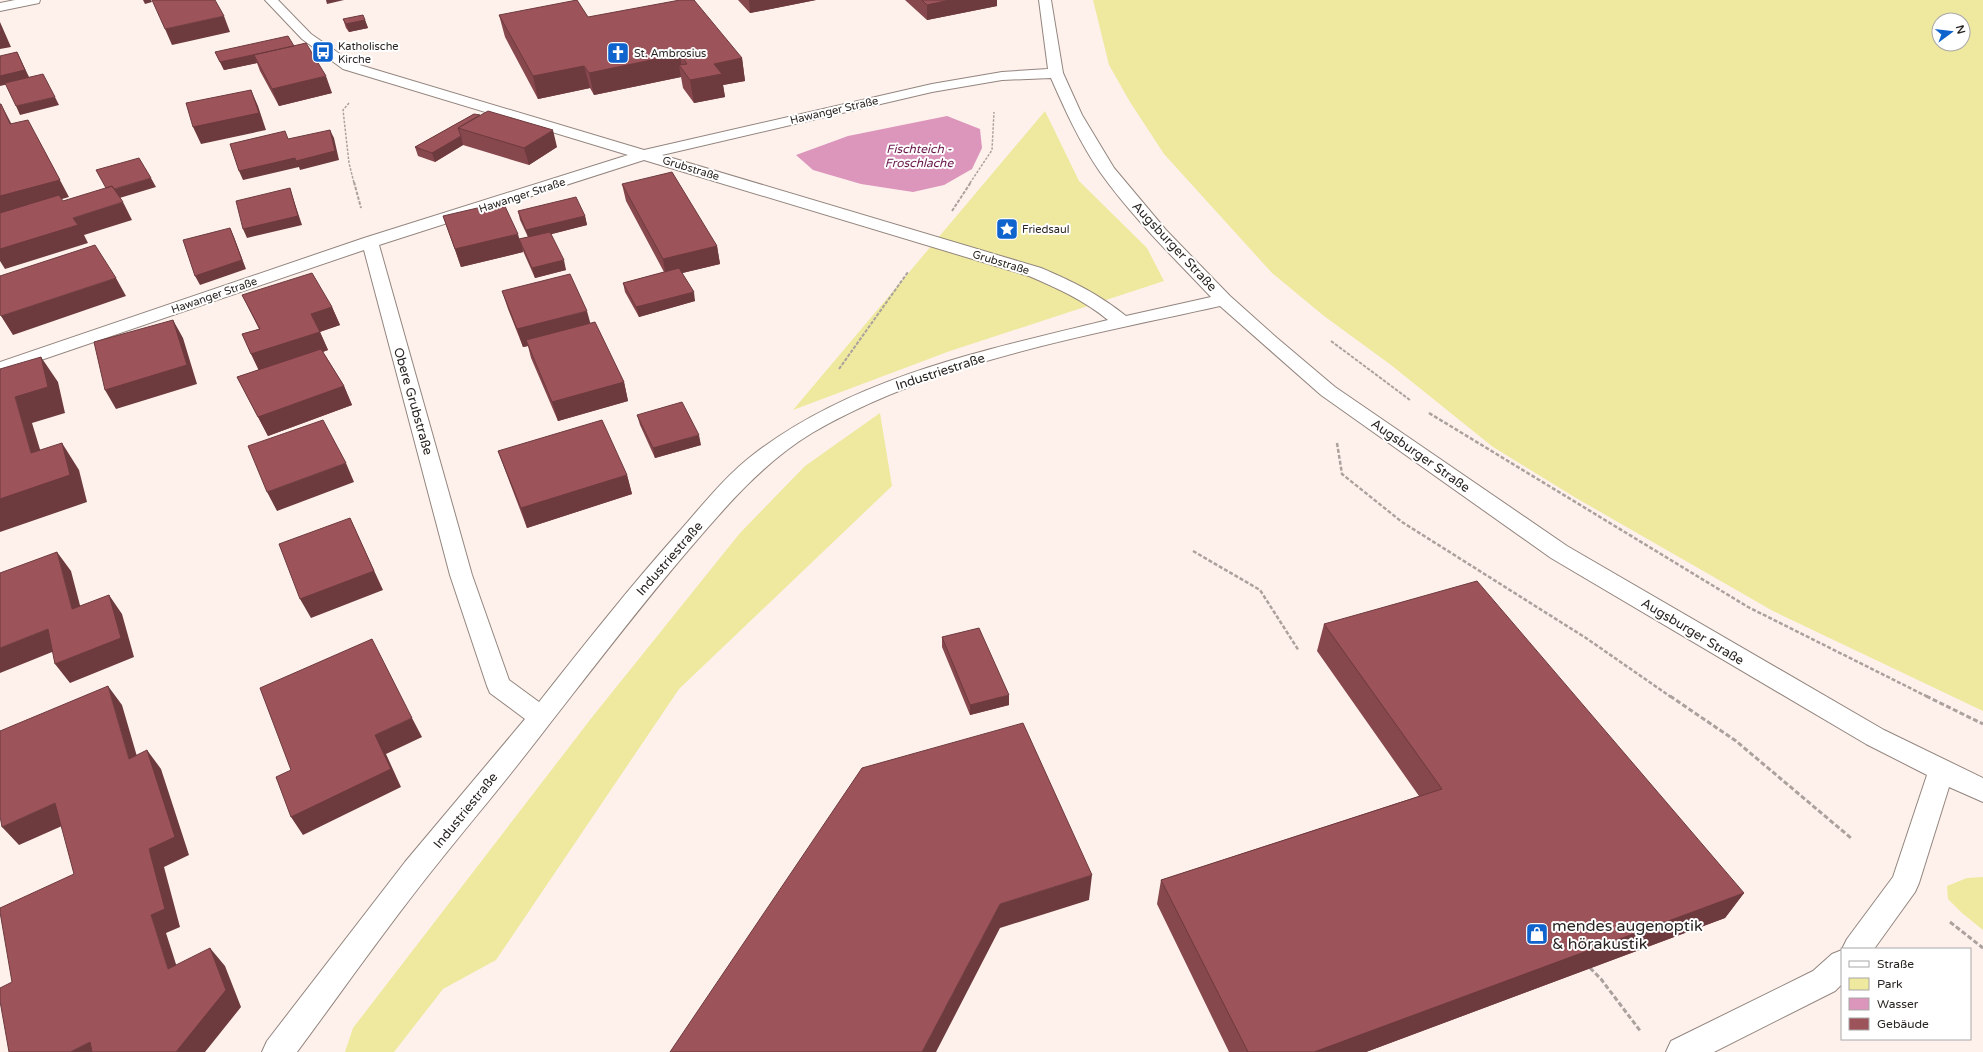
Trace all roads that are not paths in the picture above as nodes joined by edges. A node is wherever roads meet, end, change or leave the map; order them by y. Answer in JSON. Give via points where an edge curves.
{"nodes":[{"id":1,"x":34,"y":0,"type":"edge"},
{"id":2,"x":271,"y":0,"type":"edge"},
{"id":3,"x":1045,"y":0,"type":"edge"},
{"id":4,"x":0,"y":7,"type":"edge"},
{"id":5,"x":1056,"y":73,"type":"junction"},
{"id":6,"x":647,"y":154,"type":"junction"},
{"id":7,"x":370,"y":242,"type":"junction"},
{"id":8,"x":1224,"y":300,"type":"junction"},
{"id":9,"x":1122,"y":322,"type":"junction"},
{"id":10,"x":0,"y":368,"type":"edge"},
{"id":11,"x":541,"y":717,"type":"junction"},
{"id":12,"x":1941,"y":771,"type":"junction"},
{"id":13,"x":1983,"y":791,"type":"edge"},
{"id":14,"x":1858,"y":948,"type":"edge"},
{"id":15,"x":1841,"y":965,"type":"edge"},
{"id":16,"x":278,"y":1052,"type":"edge"},
{"id":17,"x":1682,"y":1052,"type":"edge"}],
"edges":[{"from":1,"to":4,"type":"street"},
{"from":2,"to":6,"type":"street","name":"Grubstraße","via":[[304,36],[323,52],[348,66]]},
{"from":3,"to":5,"type":"street","name":"Augsburger Straße"},
{"from":5,"to":6,"type":"street","name":"Hawanger Straße","via":[[1002,76],[932,88]]},
{"from":5,"to":8,"type":"street","name":"Augsburger Straße","via":[[1075,115],[1108,170],[1160,234]]},
{"from":6,"to":7,"type":"street","name":"Hawanger Straße"},
{"from":6,"to":9,"type":"street","name":"Grubstraße","via":[[1035,272],[1098,302]]},
{"from":7,"to":10,"type":"street","name":"Hawanger Straße"},
{"from":7,"to":11,"type":"street","name":"Obere Grubstraße","via":[[461,575],[499,686]]},
{"from":8,"to":9,"type":"street","name":"Industriestraße"},
{"from":8,"to":12,"type":"street","name":"Augsburger Straße","via":[[1328,391],[1559,552],[1875,737]]},
{"from":9,"to":11,"type":"street","name":"Industriestraße","via":[[1003,351],[905,381],[857,402],[788,440],[760,460],[719,500],[629,604]]},
{"from":11,"to":16,"type":"street","name":"Industriestraße","via":[[415,871]]},
{"from":12,"to":13,"type":"street","name":"Augsburger Straße"},
{"from":12,"to":14,"type":"street","via":[[1904,883]]},
{"from":15,"to":17,"type":"street","via":[[1824,981]]}]}
